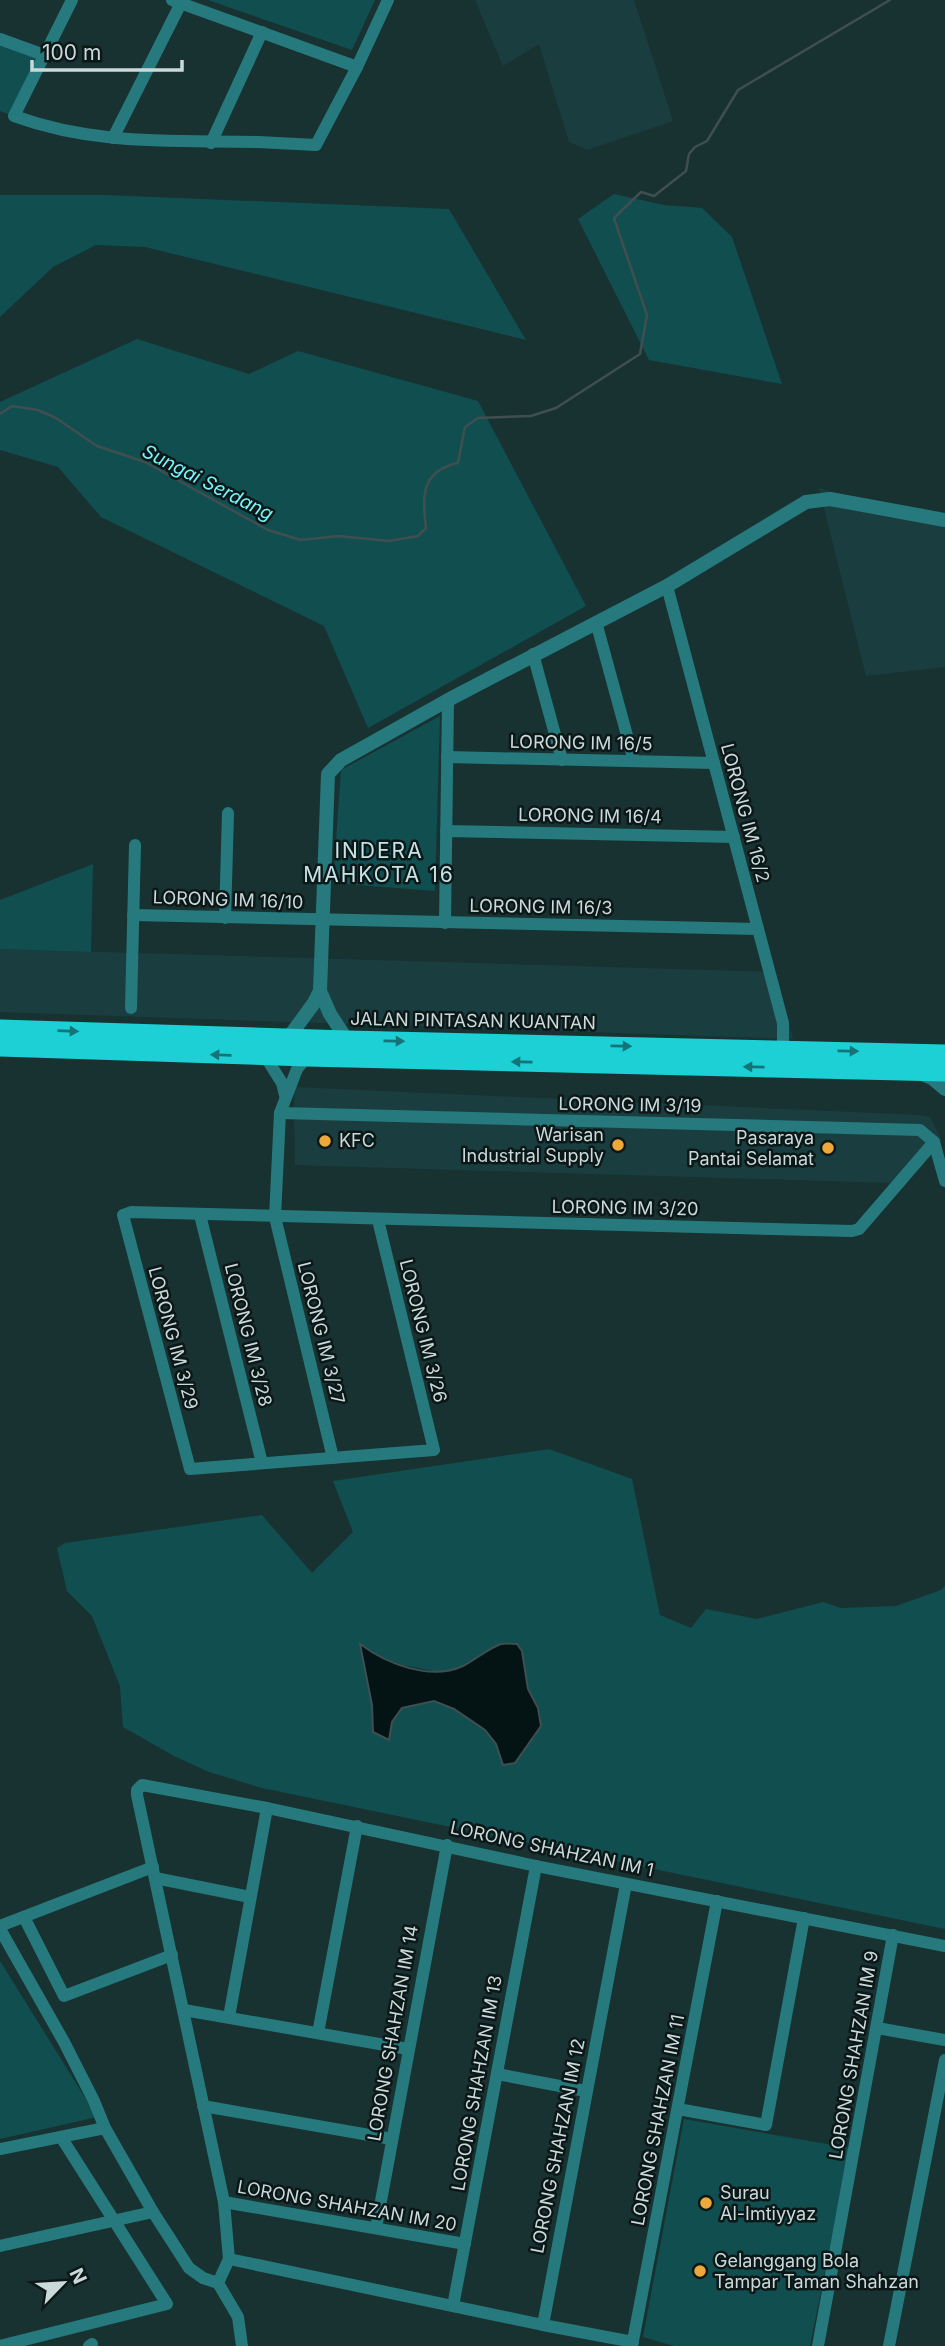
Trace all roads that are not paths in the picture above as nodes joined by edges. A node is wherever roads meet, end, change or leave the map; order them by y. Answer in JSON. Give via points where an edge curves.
{"nodes":[{"id":1,"x":72,"y":0,"type":"edge"},
{"id":2,"x":387,"y":0,"type":"edge"},
{"id":3,"x":176,"y":1,"type":"edge"},
{"id":4,"x":262,"y":32,"type":"junction"},
{"id":5,"x":0,"y":39,"type":"edge"},
{"id":6,"x":44,"y":55,"type":"junction"},
{"id":7,"x":357,"y":67,"type":"junction"},
{"id":8,"x":113,"y":138,"type":"junction"},
{"id":9,"x":211,"y":143,"type":"junction"},
{"id":10,"x":945,"y":520,"type":"edge"},
{"id":11,"x":667,"y":586,"type":"junction"},
{"id":12,"x":596,"y":622,"type":"junction"},
{"id":13,"x":533,"y":654,"type":"junction"},
{"id":14,"x":448,"y":700,"type":"junction"},
{"id":15,"x":447,"y":757,"type":"junction"},
{"id":16,"x":562,"y":760,"type":"junction"},
{"id":17,"x":634,"y":761,"type":"junction"},
{"id":18,"x":714,"y":763,"type":"junction"},
{"id":19,"x":228,"y":813,"type":"dead end"},
{"id":20,"x":446,"y":831,"type":"junction"},
{"id":21,"x":734,"y":837,"type":"junction"},
{"id":22,"x":135,"y":845,"type":"dead end"},
{"id":23,"x":133,"y":915,"type":"junction"},
{"id":24,"x":225,"y":918,"type":"junction"},
{"id":25,"x":322,"y":920,"type":"junction"},
{"id":26,"x":445,"y":923,"type":"junction"},
{"id":27,"x":758,"y":929,"type":"junction"},
{"id":28,"x":320,"y":991,"type":"junction"},
{"id":29,"x":131,"y":1008,"type":"dead end"},
{"id":30,"x":0,"y":1029,"type":"edge"},
{"id":31,"x":289,"y":1037,"type":"junction"},
{"id":32,"x":347,"y":1040,"type":"junction"},
{"id":33,"x":0,"y":1047,"type":"edge"},
{"id":34,"x":783,"y":1050,"type":"junction"},
{"id":35,"x":945,"y":1054,"type":"edge"},
{"id":36,"x":265,"y":1056,"type":"junction"},
{"id":37,"x":307,"y":1057,"type":"junction"},
{"id":38,"x":916,"y":1071,"type":"junction"},
{"id":39,"x":945,"y":1072,"type":"edge"},
{"id":40,"x":945,"y":1089,"type":"edge"},
{"id":41,"x":285,"y":1095,"type":"junction"},
{"id":42,"x":280,"y":1113,"type":"junction"},
{"id":43,"x":934,"y":1142,"type":"junction"},
{"id":44,"x":945,"y":1181,"type":"edge"},
{"id":45,"x":123,"y":1215,"type":"joint"},
{"id":46,"x":200,"y":1215,"type":"junction"},
{"id":47,"x":275,"y":1217,"type":"junction"},
{"id":48,"x":377,"y":1220,"type":"junction"},
{"id":49,"x":333,"y":1458,"type":"junction"},
{"id":50,"x":262,"y":1463,"type":"junction"},
{"id":51,"x":267,"y":1808,"type":"junction"},
{"id":52,"x":357,"y":1826,"type":"junction"},
{"id":53,"x":447,"y":1845,"type":"junction"},
{"id":54,"x":536,"y":1866,"type":"junction"},
{"id":55,"x":154,"y":1873,"type":"junction"},
{"id":56,"x":626,"y":1884,"type":"junction"},
{"id":57,"x":250,"y":1897,"type":"junction"},
{"id":58,"x":716,"y":1901,"type":"junction"},
{"id":59,"x":24,"y":1917,"type":"junction"},
{"id":60,"x":804,"y":1918,"type":"junction"},
{"id":61,"x":0,"y":1927,"type":"edge"},
{"id":62,"x":893,"y":1935,"type":"junction"},
{"id":63,"x":945,"y":1946,"type":"edge"},
{"id":64,"x":172,"y":1955,"type":"junction"},
{"id":65,"x":184,"y":2010,"type":"junction"},
{"id":66,"x":229,"y":2017,"type":"junction"},
{"id":67,"x":877,"y":2028,"type":"junction"},
{"id":68,"x":318,"y":2033,"type":"junction"},
{"id":69,"x":945,"y":2040,"type":"edge"},
{"id":70,"x":408,"y":2049,"type":"junction"},
{"id":71,"x":945,"y":2060,"type":"edge"},
{"id":72,"x":496,"y":2074,"type":"junction"},
{"id":73,"x":586,"y":2091,"type":"junction"},
{"id":74,"x":203,"y":2106,"type":"junction"},
{"id":75,"x":678,"y":2109,"type":"junction"},
{"id":76,"x":105,"y":2128,"type":"junction"},
{"id":77,"x":61,"y":2137,"type":"junction"},
{"id":78,"x":391,"y":2139,"type":"junction"},
{"id":79,"x":0,"y":2149,"type":"edge"},
{"id":80,"x":224,"y":2202,"type":"junction"},
{"id":81,"x":153,"y":2212,"type":"junction"},
{"id":82,"x":115,"y":2221,"type":"junction"},
{"id":83,"x":376,"y":2228,"type":"junction"},
{"id":84,"x":465,"y":2244,"type":"junction"},
{"id":85,"x":0,"y":2246,"type":"edge"},
{"id":86,"x":229,"y":2259,"type":"junction"},
{"id":87,"x":218,"y":2283,"type":"junction"},
{"id":88,"x":453,"y":2306,"type":"junction"},
{"id":89,"x":543,"y":2325,"type":"junction"},
{"id":90,"x":632,"y":2344,"type":"edge"},
{"id":91,"x":1,"y":2346,"type":"edge"},
{"id":92,"x":242,"y":2346,"type":"edge"},
{"id":93,"x":818,"y":2346,"type":"edge"},
{"id":94,"x":889,"y":2346,"type":"edge"}],
"edges":[{"from":1,"to":6,"type":"street"},
{"from":2,"to":7,"type":"street"},
{"from":3,"to":4,"type":"street"},
{"from":3,"to":8,"type":"street"},
{"from":4,"to":7,"type":"street"},
{"from":4,"to":9,"type":"street"},
{"from":5,"to":6,"type":"street"},
{"from":6,"to":8,"type":"street","via":[[14,116],[65,132]]},
{"from":7,"to":9,"type":"street","via":[[316,145]]},
{"from":8,"to":9,"type":"street"},
{"from":10,"to":11,"type":"street","via":[[818,499]]},
{"from":11,"to":12,"type":"street"},
{"from":11,"to":18,"type":"street","name":"LORONG IM 16/2"},
{"from":12,"to":13,"type":"street"},
{"from":12,"to":17,"type":"street"},
{"from":13,"to":14,"type":"street"},
{"from":13,"to":16,"type":"street"},
{"from":14,"to":15,"type":"street"},
{"from":14,"to":25,"type":"street","via":[[347,756],[328,774]]},
{"from":15,"to":16,"type":"street","name":"LORONG IM 16/5"},
{"from":15,"to":20,"type":"street"},
{"from":16,"to":17,"type":"street","name":"LORONG IM 16/5"},
{"from":17,"to":18,"type":"street","name":"LORONG IM 16/5"},
{"from":18,"to":21,"type":"street","name":"LORONG IM 16/2"},
{"from":19,"to":24,"type":"street"},
{"from":20,"to":21,"type":"street","name":"LORONG IM 16/4"},
{"from":20,"to":26,"type":"street"},
{"from":21,"to":27,"type":"street","name":"LORONG IM 16/2"},
{"from":22,"to":23,"type":"street"},
{"from":23,"to":24,"type":"street","name":"LORONG IM 16/10"},
{"from":23,"to":29,"type":"street"},
{"from":24,"to":25,"type":"street","name":"LORONG IM 16/10"},
{"from":25,"to":26,"type":"street","name":"LORONG IM 16/3"},
{"from":25,"to":28,"type":"street"},
{"from":26,"to":27,"type":"street","name":"LORONG IM 16/3"},
{"from":27,"to":34,"type":"street","name":"LORONG IM 16/2","via":[[783,1023]]},
{"from":28,"to":31,"type":"street"},
{"from":28,"to":32,"type":"street"},
{"from":30,"to":31,"type":"highway","name":"JALAN PINTASAN KUANTAN","one_way":true},
{"from":31,"to":32,"type":"highway","name":"JALAN PINTASAN KUANTAN"},
{"from":32,"to":34,"type":"highway","name":"JALAN PINTASAN KUANTAN","one_way":true},
{"from":36,"to":33,"type":"highway","one_way":true},
{"from":34,"to":35,"type":"highway","name":"JALAN PINTASAN KUANTAN","one_way":true},
{"from":36,"to":37,"type":"highway"},
{"from":36,"to":41,"type":"street"},
{"from":38,"to":37,"type":"highway","one_way":true},
{"from":37,"to":41,"type":"street","name":"LORONG IM 3/27"},
{"from":38,"to":39,"type":"highway"},
{"from":38,"to":40,"type":"street"},
{"from":41,"to":42,"type":"street","name":"LORONG IM 3/27"},
{"from":42,"to":43,"type":"street","name":"LORONG IM 3/19","via":[[920,1130]]},
{"from":42,"to":47,"type":"street","name":"LORONG IM 3/27"},
{"from":43,"to":44,"type":"street"},
{"from":43,"to":48,"type":"street","name":"LORONG IM 3/20","via":[[859,1229],[852,1231]]},
{"from":45,"to":46,"type":"street","name":"LORONG IM 3/20"},
{"from":45,"to":50,"type":"street","name":"LORONG IM 3/29","via":[[190,1469]]},
{"from":46,"to":47,"type":"street","name":"LORONG IM 3/20"},
{"from":46,"to":50,"type":"street","name":"LORONG IM 3/28"},
{"from":47,"to":48,"type":"street","name":"LORONG IM 3/20"},
{"from":47,"to":49,"type":"street","name":"LORONG IM 3/27"},
{"from":48,"to":49,"type":"street","name":"LORONG IM 3/26","via":[[433,1450]]},
{"from":49,"to":50,"type":"street"},
{"from":51,"to":52,"type":"street","name":"LORONG SHAHZAN IM 1"},
{"from":51,"to":55,"type":"street","name":"LORONG SHAHZAN IM 1","via":[[142,1785],[137,1790]]},
{"from":51,"to":57,"type":"street"},
{"from":52,"to":53,"type":"street","name":"LORONG SHAHZAN IM 1"},
{"from":52,"to":68,"type":"street"},
{"from":53,"to":54,"type":"street","name":"LORONG SHAHZAN IM 1"},
{"from":53,"to":70,"type":"street","name":"LORONG SHAHZAN IM 14"},
{"from":54,"to":56,"type":"street","name":"LORONG SHAHZAN IM 1"},
{"from":54,"to":72,"type":"street","name":"LORONG SHAHZAN IM 13"},
{"from":55,"to":57,"type":"street"},
{"from":55,"to":59,"type":"street"},
{"from":55,"to":64,"type":"street"},
{"from":56,"to":58,"type":"street","name":"LORONG SHAHZAN IM 1"},
{"from":56,"to":73,"type":"street","name":"LORONG SHAHZAN IM 12"},
{"from":57,"to":66,"type":"street"},
{"from":58,"to":60,"type":"street","name":"LORONG SHAHZAN IM 1"},
{"from":58,"to":75,"type":"street","name":"LORONG SHAHZAN IM 11"},
{"from":59,"to":61,"type":"street"},
{"from":59,"to":64,"type":"street","via":[[64,1996]]},
{"from":60,"to":62,"type":"street","name":"LORONG SHAHZAN IM 1"},
{"from":60,"to":75,"type":"street","via":[[766,2125]]},
{"from":61,"to":76,"type":"street"},
{"from":62,"to":63,"type":"street","name":"LORONG SHAHZAN IM 1"},
{"from":62,"to":67,"type":"street","name":"LORONG SHAHZAN IM 9"},
{"from":64,"to":65,"type":"street"},
{"from":65,"to":66,"type":"street"},
{"from":65,"to":74,"type":"street"},
{"from":66,"to":68,"type":"street"},
{"from":67,"to":69,"type":"street"},
{"from":67,"to":93,"type":"street","name":"LORONG SHAHZAN IM 9"},
{"from":68,"to":70,"type":"street"},
{"from":70,"to":78,"type":"street","name":"LORONG SHAHZAN IM 14"},
{"from":71,"to":94,"type":"street"},
{"from":72,"to":73,"type":"street"},
{"from":72,"to":84,"type":"street","name":"LORONG SHAHZAN IM 13"},
{"from":73,"to":89,"type":"street","name":"LORONG SHAHZAN IM 12"},
{"from":74,"to":78,"type":"street"},
{"from":74,"to":80,"type":"street"},
{"from":75,"to":90,"type":"street","name":"LORONG SHAHZAN IM 11"},
{"from":76,"to":77,"type":"street"},
{"from":76,"to":81,"type":"street"},
{"from":77,"to":79,"type":"street"},
{"from":77,"to":82,"type":"street"},
{"from":78,"to":83,"type":"street","name":"LORONG SHAHZAN IM 14"},
{"from":80,"to":83,"type":"street","name":"LORONG SHAHZAN IM 20"},
{"from":80,"to":86,"type":"street"},
{"from":81,"to":82,"type":"street"},
{"from":81,"to":87,"type":"street","via":[[189,2267]]},
{"from":82,"to":85,"type":"street"},
{"from":82,"to":91,"type":"street","via":[[167,2304]]},
{"from":83,"to":84,"type":"street","name":"LORONG SHAHZAN IM 20"},
{"from":84,"to":88,"type":"street","name":"LORONG SHAHZAN IM 13"},
{"from":86,"to":87,"type":"street"},
{"from":86,"to":88,"type":"street"},
{"from":87,"to":92,"type":"street","via":[[238,2317]]},
{"from":88,"to":89,"type":"street"},
{"from":89,"to":90,"type":"street"}]}
